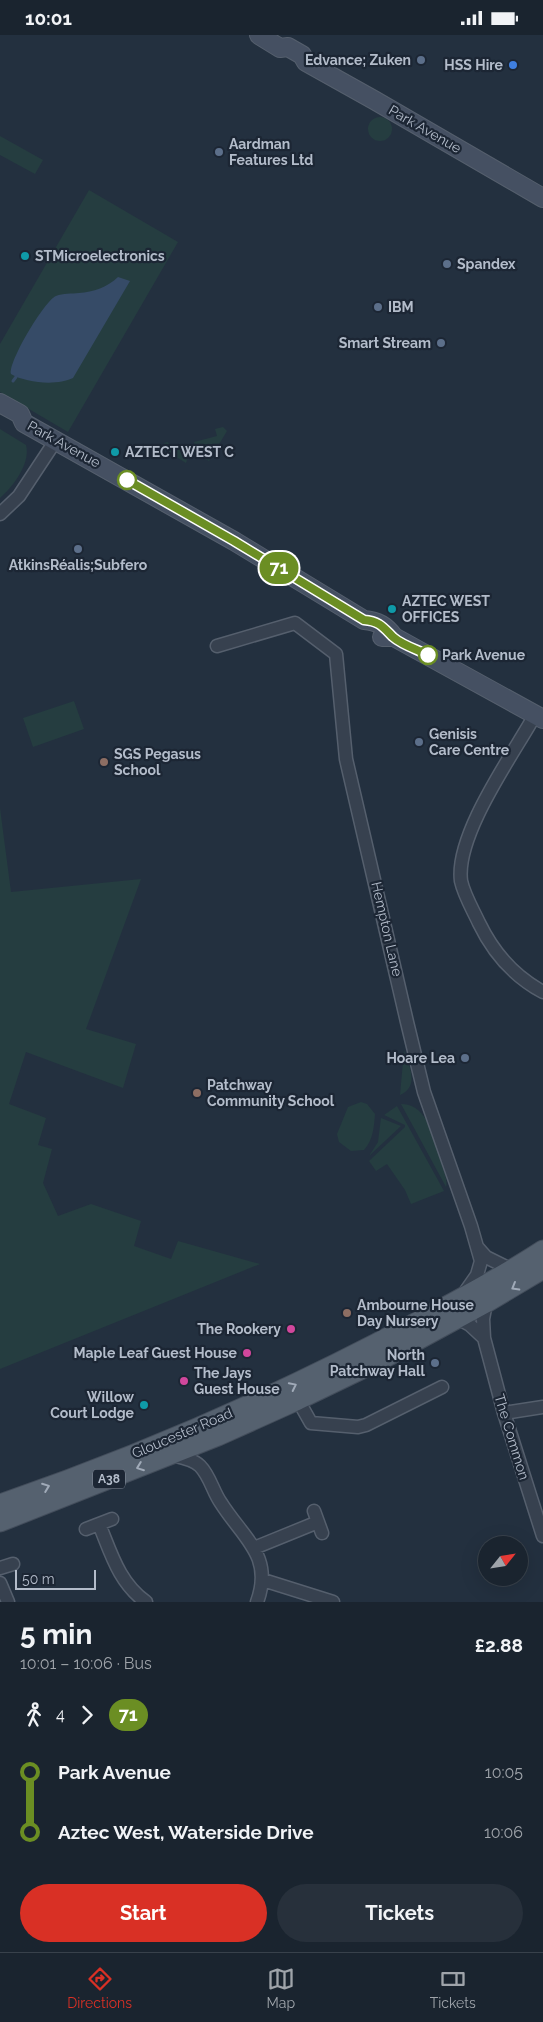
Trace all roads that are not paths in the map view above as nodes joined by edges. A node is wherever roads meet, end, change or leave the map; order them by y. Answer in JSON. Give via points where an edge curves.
{"nodes":[{"id":1,"x":259,"y":35,"type":"edge"},
{"id":2,"x":543,"y":198,"type":"edge"},
{"id":3,"x":0,"y":403,"type":"edge"},
{"id":4,"x":0,"y":413,"type":"edge"},
{"id":5,"x":22,"y":421,"type":"junction"},
{"id":6,"x":56,"y":440,"type":"junction"},
{"id":7,"x":0,"y":514,"type":"edge"},
{"id":8,"x":217,"y":646,"type":"dead end"},
{"id":9,"x":539,"y":717,"type":"edge"},
{"id":10,"x":543,"y":992,"type":"edge"},
{"id":11,"x":478,"y":1248,"type":"junction"},
{"id":12,"x":543,"y":1250,"type":"edge"},
{"id":13,"x":543,"y":1269,"type":"edge"},
{"id":14,"x":512,"y":1270,"type":"junction"},
{"id":15,"x":461,"y":1298,"type":"junction"},
{"id":16,"x":486,"y":1303,"type":"junction"},
{"id":17,"x":457,"y":1318,"type":"junction"},
{"id":18,"x":484,"y":1338,"type":"junction"},
{"id":19,"x":442,"y":1387,"type":"dead end"},
{"id":20,"x":298,"y":1400,"type":"junction"},
{"id":21,"x":543,"y":1407,"type":"edge"},
{"id":22,"x":504,"y":1413,"type":"junction"},
{"id":23,"x":172,"y":1455,"type":"junction"},
{"id":24,"x":0,"y":1504,"type":"edge"},
{"id":25,"x":112,"y":1519,"type":"dead end"},
{"id":26,"x":0,"y":1522,"type":"edge"},
{"id":27,"x":318,"y":1522,"type":"dead end"},
{"id":28,"x":99,"y":1524,"type":"junction"},
{"id":29,"x":86,"y":1529,"type":"dead end"},
{"id":30,"x":543,"y":1536,"type":"edge"},
{"id":31,"x":254,"y":1548,"type":"junction"},
{"id":32,"x":13,"y":1563,"type":"dead end"},
{"id":33,"x":0,"y":1568,"type":"edge"},
{"id":34,"x":263,"y":1580,"type":"junction"},
{"id":35,"x":0,"y":1583,"type":"edge"},
{"id":36,"x":8,"y":1602,"type":"edge"},
{"id":37,"x":146,"y":1602,"type":"edge"},
{"id":38,"x":258,"y":1602,"type":"edge"},
{"id":39,"x":333,"y":1602,"type":"edge"}],
"edges":[{"from":1,"to":2,"type":"street","name":"Park Avenue","via":[[280,48],[282,57],[296,65],[306,62]]},
{"from":3,"to":5,"type":"street","name":"Park Avenue","via":[[20,414]]},
{"from":4,"to":5,"type":"street","name":"Park Avenue","via":[[15,422]]},
{"from":5,"to":6,"type":"street","name":"Park Avenue"},
{"from":6,"to":7,"type":"street","via":[[19,495]]},
{"from":6,"to":9,"type":"street","name":"Park Avenue","via":[[234,541],[364,620],[375,621],[394,637]]},
{"from":8,"to":11,"type":"street","name":"Hempton Lane","via":[[295,620],[336,654],[346,759],[407,1022],[424,1092]]},
{"from":9,"to":10,"type":"street","name":"Park Avenue","via":[[477,815],[460,864],[462,883],[486,937],[511,968]]},
{"from":11,"to":14,"type":"street","via":[[486,1257]]},
{"from":11,"to":15,"type":"street","name":"Hempton Lane","via":[[480,1268]]},
{"from":12,"to":14,"type":"main road","name":"Gloucester Road","number":"A38"},
{"from":13,"to":16,"type":"main road","name":"Gloucester Road","number":"A38","one_way":true},
{"from":14,"to":15,"type":"main road","name":"Gloucester Road","number":"A38"},
{"from":24,"to":15,"type":"main road","name":"Gloucester Road","number":"A38","one_way":true,"via":[[156,1445],[291,1387]]},
{"from":16,"to":17,"type":"main road","name":"Gloucester Road","number":"A38"},
{"from":16,"to":18,"type":"street","name":"The Common"},
{"from":17,"to":18,"type":"street"},
{"from":17,"to":20,"type":"main road","name":"Gloucester Road","number":"A38","via":[[383,1359]]},
{"from":18,"to":22,"type":"street","name":"The Common"},
{"from":19,"to":20,"type":"street","via":[[425,1388],[358,1427],[311,1423]]},
{"from":20,"to":23,"type":"main road","name":"Gloucester Road","number":"A38"},
{"from":21,"to":22,"type":"street"},
{"from":22,"to":30,"type":"street","name":"The Common"},
{"from":23,"to":26,"type":"main road","name":"Gloucester Road","number":"A38","one_way":true},
{"from":23,"to":31,"type":"street","via":[[200,1466],[220,1503]]},
{"from":25,"to":28,"type":"street"},
{"from":27,"to":31,"type":"street"},
{"from":28,"to":29,"type":"street"},
{"from":28,"to":37,"type":"street","via":[[122,1578]]},
{"from":31,"to":34,"type":"street","via":[[262,1565]]},
{"from":32,"to":33,"type":"street"},
{"from":34,"to":38,"type":"street"},
{"from":34,"to":39,"type":"street"},
{"from":35,"to":36,"type":"street"}]}
